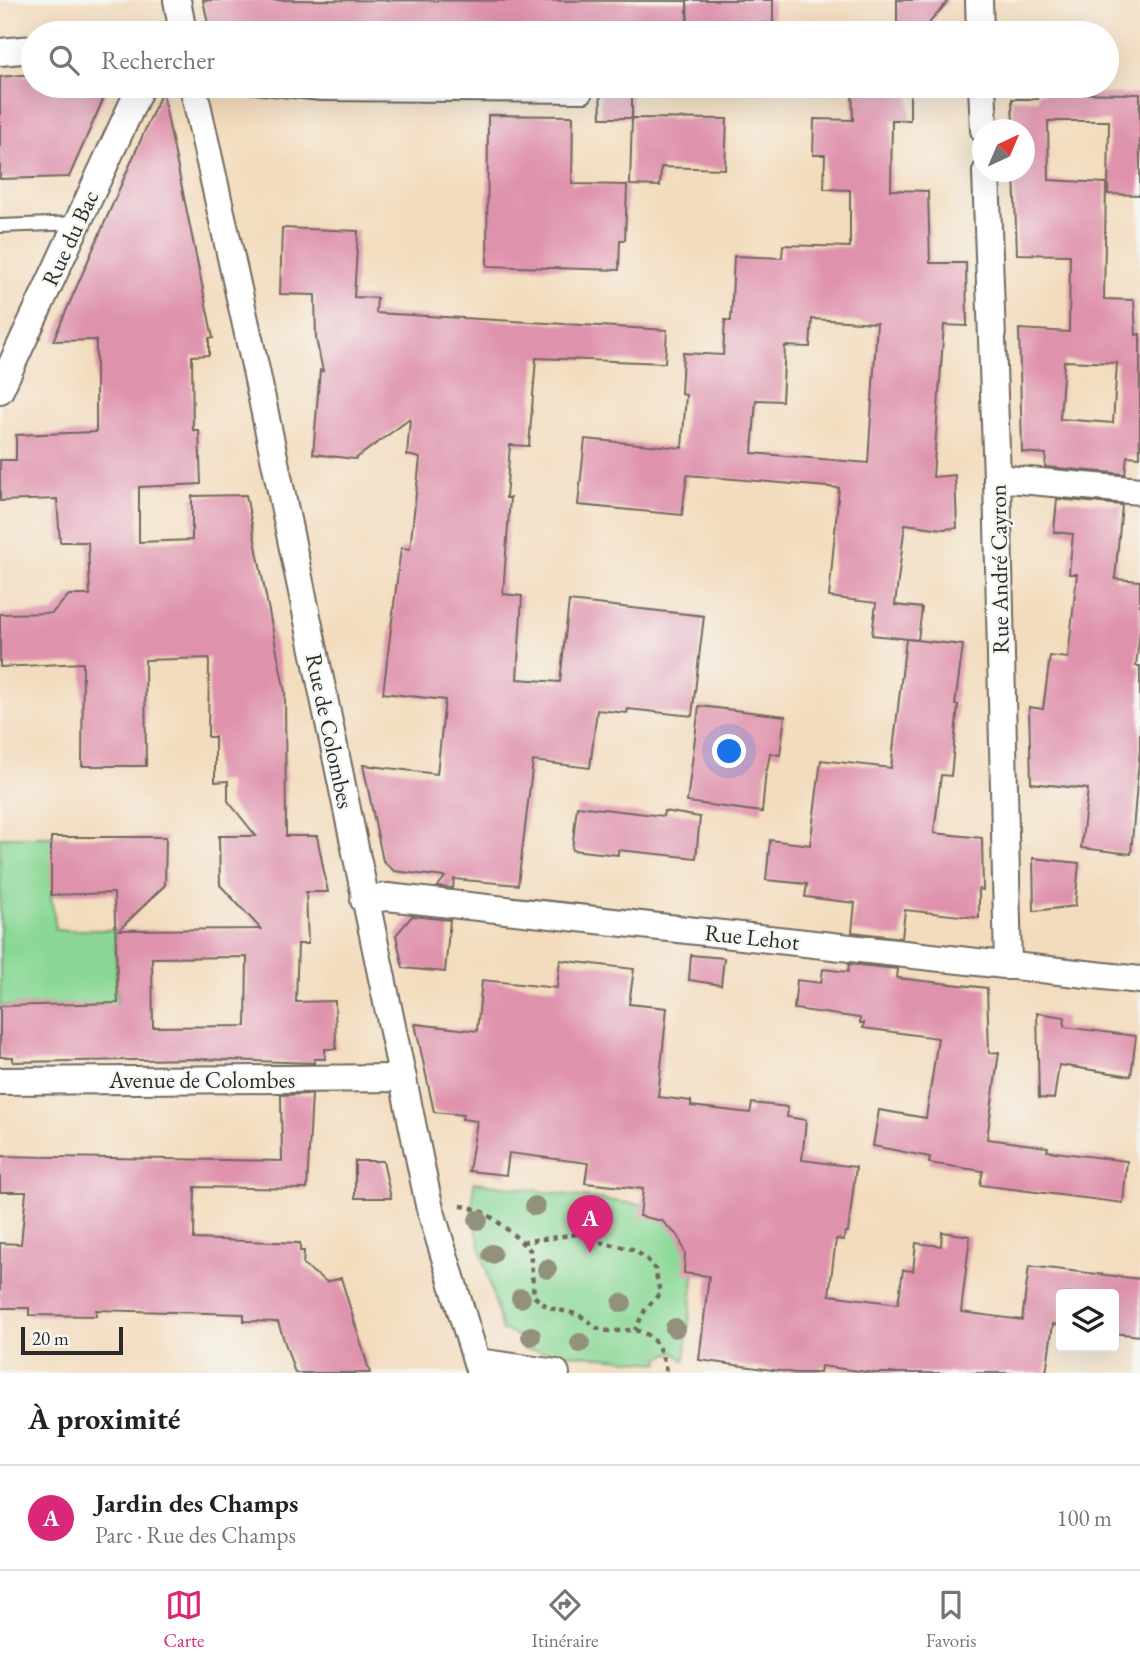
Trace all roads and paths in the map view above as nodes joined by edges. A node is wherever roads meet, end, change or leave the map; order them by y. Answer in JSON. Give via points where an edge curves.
{"nodes":[{"id":1,"x":177,"y":0,"type":"edge"},
{"id":2,"x":979,"y":0,"type":"edge"},
{"id":3,"x":178,"y":21,"type":"edge"},
{"id":4,"x":980,"y":21,"type":"edge"},
{"id":5,"x":21,"y":49,"type":"edge"},
{"id":6,"x":0,"y":52,"type":"edge"},
{"id":7,"x":135,"y":98,"type":"edge"},
{"id":8,"x":196,"y":98,"type":"edge"},
{"id":9,"x":983,"y":98,"type":"edge"},
{"id":10,"x":984,"y":119,"type":"edge"},
{"id":11,"x":986,"y":182,"type":"edge"},
{"id":12,"x":77,"y":223,"type":"junction"},
{"id":13,"x":0,"y":226,"type":"edge"},
{"id":14,"x":0,"y":390,"type":"edge"},
{"id":15,"x":997,"y":478,"type":"junction"},
{"id":16,"x":1140,"y":491,"type":"edge"},
{"id":17,"x":364,"y":900,"type":"junction"},
{"id":18,"x":1008,"y":966,"type":"junction"},
{"id":19,"x":1140,"y":980,"type":"edge"},
{"id":20,"x":403,"y":1079,"type":"junction"},
{"id":21,"x":0,"y":1081,"type":"edge"},
{"id":22,"x":429,"y":1205,"type":"junction"},
{"id":23,"x":521,"y":1242,"type":"junction"},
{"id":24,"x":635,"y":1330,"type":"junction"},
{"id":25,"x":478,"y":1368,"type":"edge"},
{"id":26,"x":556,"y":1373,"type":"edge"},
{"id":27,"x":666,"y":1373,"type":"edge"}],
"edges":[{"from":1,"to":3,"type":"street"},
{"from":2,"to":4,"type":"street"},
{"from":5,"to":6,"type":"street"},
{"from":7,"to":12,"type":"street","name":"Rue du Bac"},
{"from":8,"to":17,"type":"street","name":"Rue de Colombes"},
{"from":9,"to":10,"type":"street"},
{"from":11,"to":15,"type":"street","name":"Rue André Cayron"},
{"from":12,"to":13,"type":"lane"},
{"from":12,"to":14,"type":"street","name":"Rue du Bac"},
{"from":15,"to":16,"type":"street"},
{"from":15,"to":18,"type":"street","name":"Rue André Cayron"},
{"from":17,"to":18,"type":"street","name":"Rue Lehot","via":[[387,897]]},
{"from":17,"to":20,"type":"street","name":"Rue de Colombes"},
{"from":18,"to":19,"type":"street","name":"Rue Lehot"},
{"from":20,"to":21,"type":"street","name":"Avenue de Colombes"},
{"from":20,"to":22,"type":"street","name":"Rue de Colombes"},
{"from":22,"to":23,"type":"path","via":[[473,1206]]},
{"from":22,"to":25,"type":"street","name":"Rue de Colombes"},
{"from":23,"to":24,"type":"path","via":[[530,1250],[534,1296],[542,1304],[583,1317],[599,1329]]},
{"from":23,"to":24,"type":"path","via":[[577,1234],[632,1249],[646,1258],[655,1269],[660,1293]]},
{"from":24,"to":27,"type":"path","via":[[657,1346]]},
{"from":25,"to":26,"type":"street"}]}
